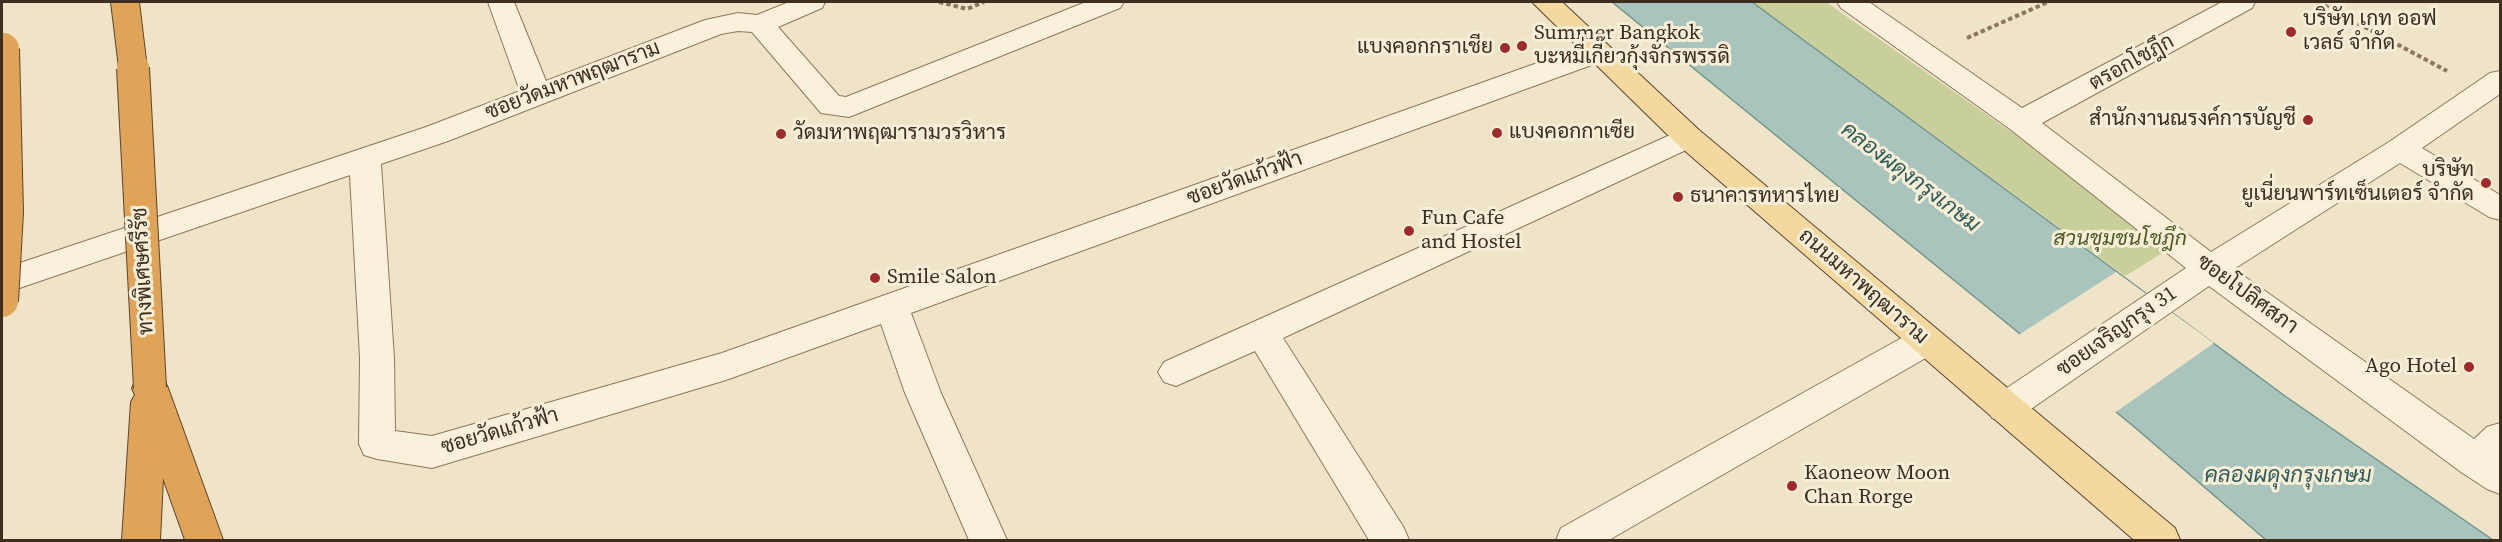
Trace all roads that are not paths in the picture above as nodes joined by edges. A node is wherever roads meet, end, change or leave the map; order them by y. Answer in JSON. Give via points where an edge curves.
{"nodes":[{"id":1,"x":125,"y":2,"type":"edge"},
{"id":2,"x":501,"y":2,"type":"edge"},
{"id":3,"x":812,"y":2,"type":"edge"},
{"id":4,"x":1110,"y":2,"type":"edge"},
{"id":5,"x":1546,"y":2,"type":"edge"},
{"id":6,"x":1851,"y":2,"type":"edge"},
{"id":7,"x":2242,"y":2,"type":"edge"},
{"id":8,"x":760,"y":24,"type":"junction"},
{"id":9,"x":2,"y":44,"type":"edge"},
{"id":10,"x":1598,"y":52,"type":"junction"},
{"id":11,"x":2492,"y":86,"type":"edge"},
{"id":12,"x":537,"y":96,"type":"junction"},
{"id":13,"x":2021,"y":122,"type":"junction"},
{"id":14,"x":1688,"y":137,"type":"junction"},
{"id":15,"x":2400,"y":149,"type":"junction"},
{"id":16,"x":365,"y":159,"type":"junction"},
{"id":17,"x":2500,"y":209,"type":"edge"},
{"id":18,"x":2211,"y":270,"type":"junction"},
{"id":19,"x":2,"y":282,"type":"edge"},
{"id":20,"x":2,"y":301,"type":"edge"},
{"id":21,"x":892,"y":306,"type":"junction"},
{"id":22,"x":1261,"y":333,"type":"junction"},
{"id":23,"x":1926,"y":341,"type":"junction"},
{"id":24,"x":1176,"y":372,"type":"dead end"},
{"id":25,"x":150,"y":388,"type":"junction"},
{"id":26,"x":2005,"y":408,"type":"junction"},
{"id":27,"x":2492,"y":459,"type":"edge"},
{"id":28,"x":141,"y":540,"type":"edge"},
{"id":29,"x":204,"y":540,"type":"edge"},
{"id":30,"x":988,"y":540,"type":"edge"},
{"id":31,"x":1390,"y":540,"type":"edge"},
{"id":32,"x":1575,"y":540,"type":"edge"},
{"id":33,"x":2161,"y":540,"type":"edge"}],
"edges":[{"from":1,"to":25,"type":"highway","name":"ทางพิเศษศรีรัช","bridge":true,"via":[[133,69]]},
{"from":2,"to":12,"type":"street"},
{"from":3,"to":8,"type":"street"},
{"from":4,"to":8,"type":"street","via":[[849,107],[831,106]]},
{"from":5,"to":10,"type":"main road","name":"ถนนมหาพฤฒาราม"},
{"from":6,"to":13,"type":"street","name":"ซอยโปลิศสภา"},
{"from":7,"to":13,"type":"street","name":"ตรอกโชฎึก"},
{"from":8,"to":12,"type":"street","name":"ซอยวัดมหาพฤฒาราม","via":[[715,26]]},
{"from":9,"to":20,"type":"highway","bridge":true,"via":[[7,212]]},
{"from":10,"to":14,"type":"main road","name":"ถนนมหาพฤฒาราม"},
{"from":10,"to":21,"type":"street","name":"ซอยวัดแก้วฟ้า"},
{"from":11,"to":15,"type":"street","name":"ซอยเจริญกรุง 31"},
{"from":12,"to":16,"type":"street","name":"ซอยวัดมหาพฤฒาราม"},
{"from":13,"to":18,"type":"street","name":"ซอยโปลิศสภา"},
{"from":14,"to":22,"type":"street"},
{"from":14,"to":23,"type":"main road","name":"ถนนมหาพฤฒาราม"},
{"from":15,"to":17,"type":"street"},
{"from":15,"to":18,"type":"street","name":"ซอยเจริญกรุง 31"},
{"from":16,"to":19,"type":"street","name":"ซอยวัดมหาพฤฒาราม"},
{"from":16,"to":21,"type":"street","name":"ซอยวัดแก้วฟ้า","via":[[377,358],[377,444],[432,452],[726,366]]},
{"from":18,"to":26,"type":"street","name":"ซอยเจริญกรุง 31","via":[[2165,297]]},
{"from":18,"to":27,"type":"street","name":"ซอยโปลิศสภา"},
{"from":21,"to":30,"type":"street","via":[[923,393]]},
{"from":22,"to":24,"type":"street"},
{"from":22,"to":31,"type":"street"},
{"from":23,"to":26,"type":"main road","name":"ถนนมหาพฤฒาราม"},
{"from":23,"to":32,"type":"street"},
{"from":25,"to":28,"type":"highway","name":"ทางพิเศษศรีรัช"},
{"from":25,"to":29,"type":"highway"},
{"from":26,"to":33,"type":"main road","name":"ถนนมหาพฤฒาราม"}]}
